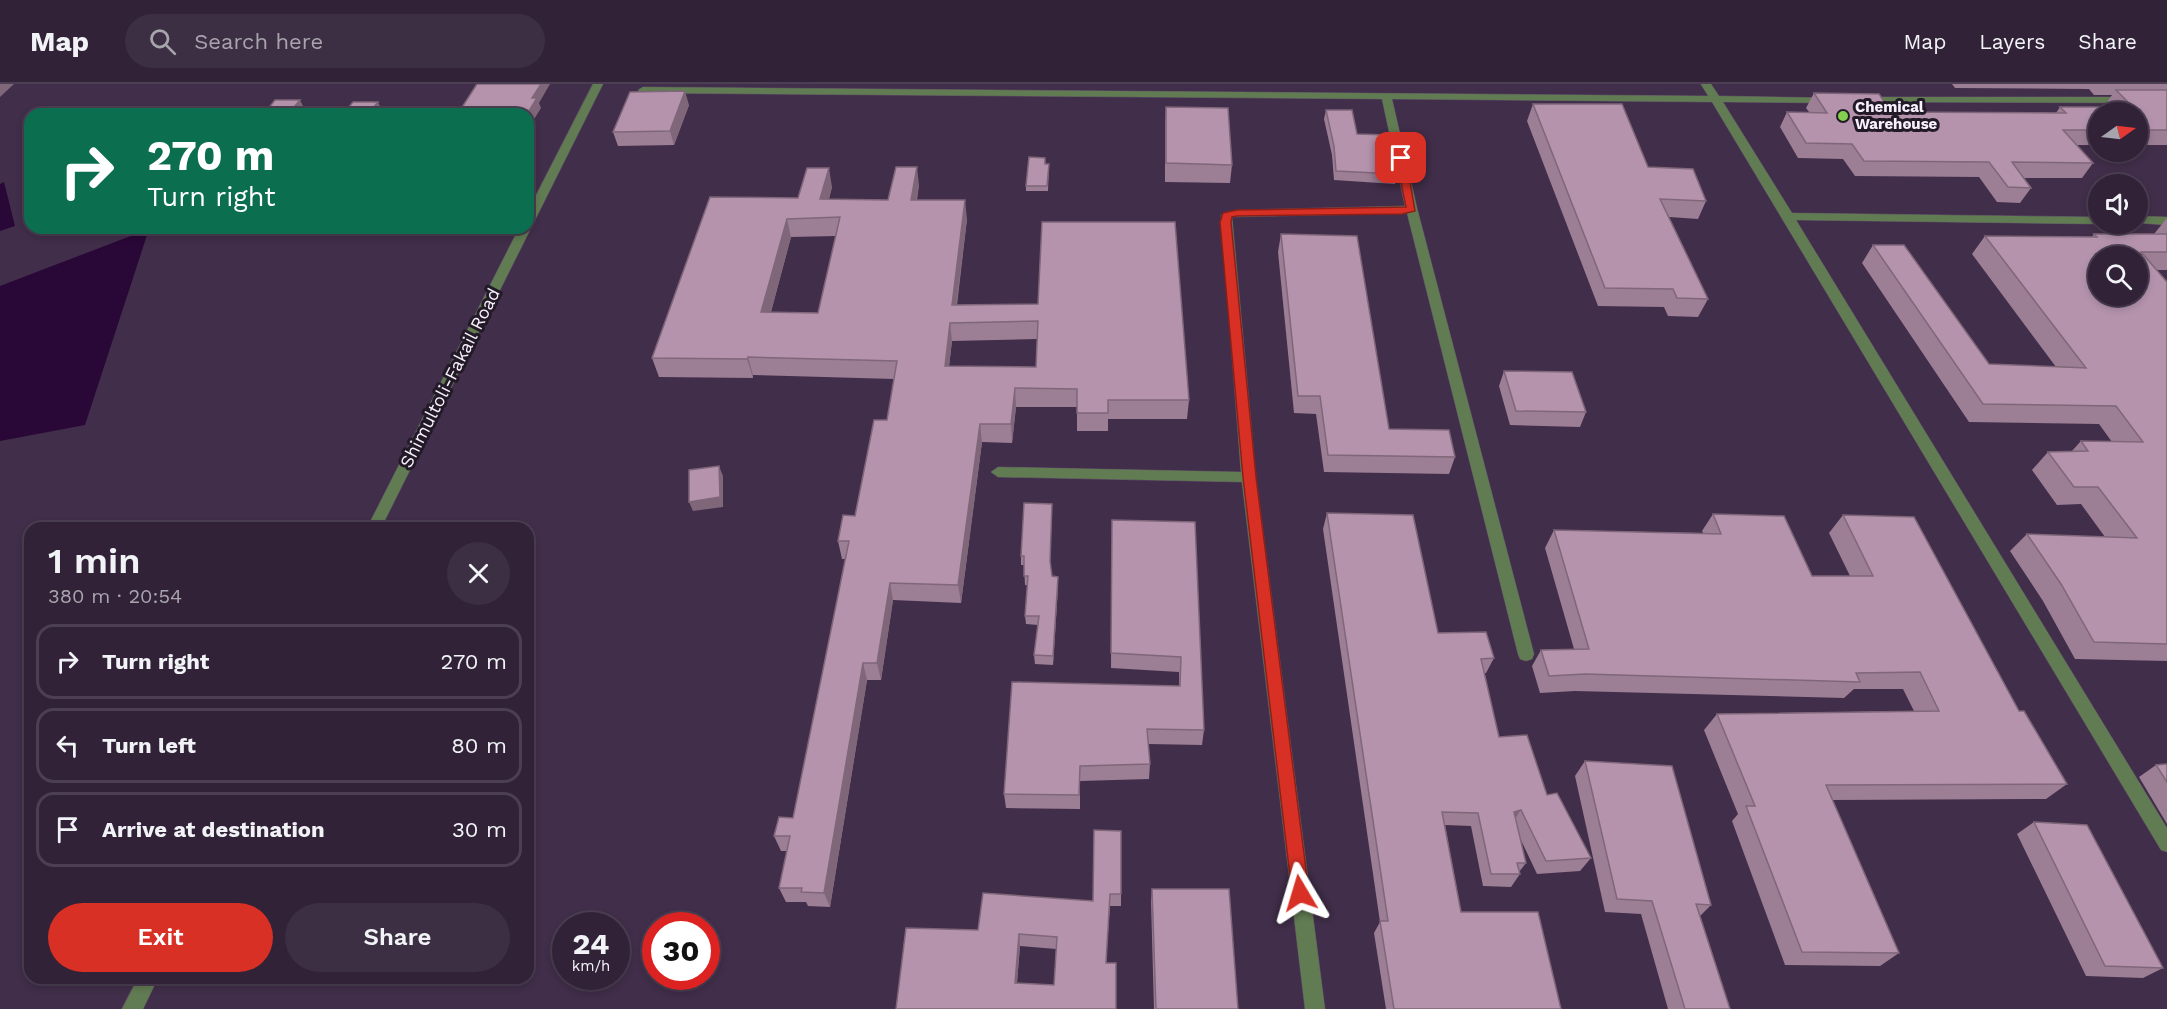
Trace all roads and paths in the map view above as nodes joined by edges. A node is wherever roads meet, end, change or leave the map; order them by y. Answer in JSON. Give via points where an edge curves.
{"nodes":[{"id":1,"x":597,"y":84,"type":"edge"},
{"id":2,"x":1706,"y":84,"type":"edge"},
{"id":3,"x":730,"y":87,"type":"edge"},
{"id":4,"x":901,"y":88,"type":"edge"},
{"id":5,"x":1090,"y":88,"type":"edge"},
{"id":6,"x":643,"y":90,"type":"edge"},
{"id":7,"x":1386,"y":96,"type":"junction"},
{"id":8,"x":1715,"y":100,"type":"junction"},
{"id":9,"x":1845,"y":100,"type":"edge"},
{"id":10,"x":1857,"y":100,"type":"edge"},
{"id":11,"x":2167,"y":100,"type":"edge"},
{"id":12,"x":1411,"y":208,"type":"junction"},
{"id":13,"x":534,"y":210,"type":"edge"},
{"id":14,"x":1788,"y":216,"type":"junction"},
{"id":15,"x":2088,"y":220,"type":"edge"},
{"id":16,"x":2148,"y":220,"type":"edge"},
{"id":17,"x":2167,"y":221,"type":"edge"},
{"id":18,"x":522,"y":234,"type":"edge"},
{"id":19,"x":998,"y":472,"type":"dead end"},
{"id":20,"x":1249,"y":477,"type":"junction"},
{"id":21,"x":377,"y":522,"type":"edge"},
{"id":22,"x":1526,"y":654,"type":"dead end"},
{"id":23,"x":2167,"y":844,"type":"edge"},
{"id":24,"x":145,"y":984,"type":"edge"},
{"id":25,"x":132,"y":1009,"type":"edge"},
{"id":26,"x":1315,"y":1009,"type":"edge"}],
"edges":[{"from":1,"to":13,"type":"street"},
{"from":2,"to":8,"type":"street"},
{"from":3,"to":4,"type":"street"},
{"from":3,"to":6,"type":"street"},
{"from":4,"to":5,"type":"street"},
{"from":5,"to":7,"type":"street"},
{"from":7,"to":8,"type":"street"},
{"from":7,"to":12,"type":"street"},
{"from":8,"to":9,"type":"street"},
{"from":8,"to":14,"type":"street"},
{"from":10,"to":11,"type":"street"},
{"from":12,"to":20,"type":"street","via":[[1227,215]]},
{"from":12,"to":22,"type":"street"},
{"from":14,"to":15,"type":"street"},
{"from":14,"to":23,"type":"street"},
{"from":16,"to":17,"type":"street"},
{"from":18,"to":21,"type":"street","name":"Shimultoli-Fakail Road"},
{"from":19,"to":20,"type":"street"},
{"from":20,"to":26,"type":"street"},
{"from":24,"to":25,"type":"street"}]}
